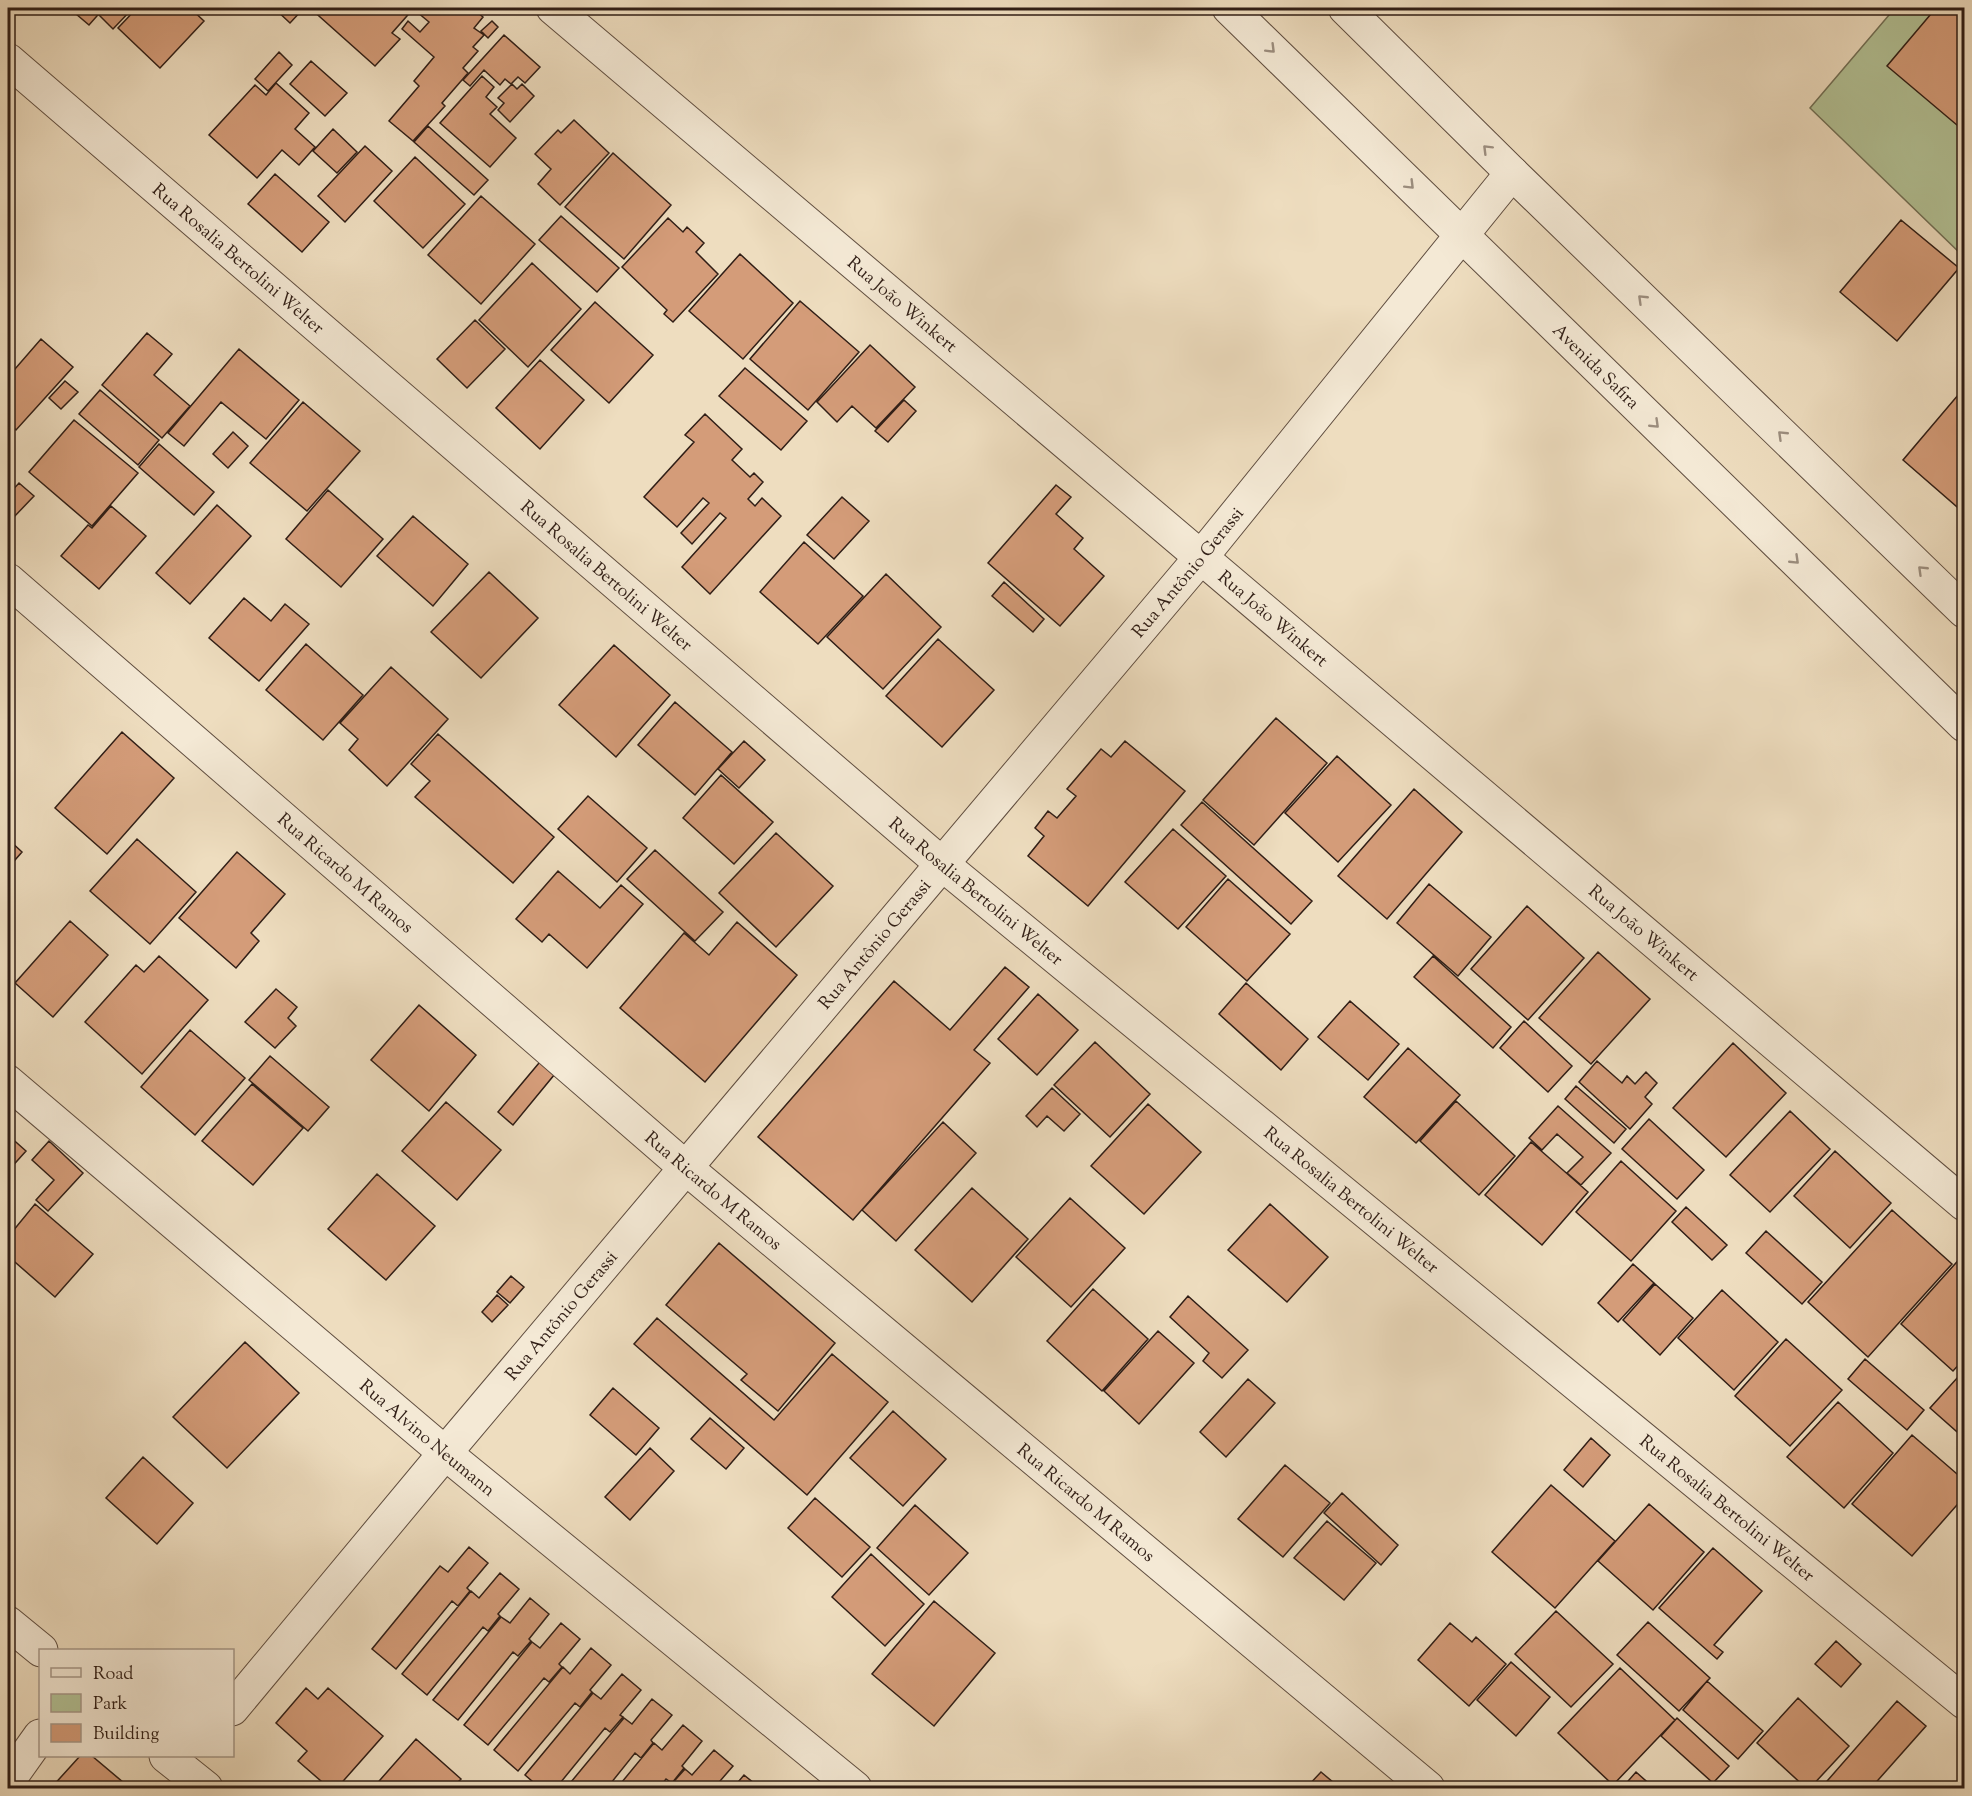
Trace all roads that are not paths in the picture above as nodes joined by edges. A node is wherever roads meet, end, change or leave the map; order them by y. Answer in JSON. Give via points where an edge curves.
{"nodes":[{"id":1,"x":553,"y":8,"type":"edge"},
{"id":2,"x":1230,"y":8,"type":"edge"},
{"id":3,"x":1345,"y":8,"type":"edge"},
{"id":4,"x":8,"y":60,"type":"edge"},
{"id":5,"x":1512,"y":173,"type":"junction"},
{"id":6,"x":1461,"y":235,"type":"junction"},
{"id":7,"x":1203,"y":556,"type":"junction"},
{"id":8,"x":8,"y":580,"type":"edge"},
{"id":9,"x":1965,"y":611,"type":"edge"},
{"id":10,"x":1965,"y":725,"type":"edge"},
{"id":11,"x":942,"y":864,"type":"junction"},
{"id":12,"x":8,"y":1082,"type":"edge"},
{"id":13,"x":686,"y":1168,"type":"junction"},
{"id":14,"x":1965,"y":1204,"type":"edge"},
{"id":15,"x":445,"y":1453,"type":"junction"},
{"id":16,"x":8,"y":1623,"type":"edge"},
{"id":17,"x":40,"y":1649,"type":"edge"},
{"id":18,"x":1965,"y":1702,"type":"edge"},
{"id":19,"x":234,"y":1707,"type":"edge"},
{"id":20,"x":39,"y":1737,"type":"edge"},
{"id":21,"x":8,"y":1781,"type":"edge"},
{"id":22,"x":855,"y":1788,"type":"edge"},
{"id":23,"x":1428,"y":1788,"type":"edge"}],
"edges":[{"from":1,"to":7,"type":"street","name":"Rua João Winkert"},
{"from":2,"to":6,"type":"street","name":"Avenida Safira","one_way":true},
{"from":5,"to":3,"type":"street","one_way":true},
{"from":4,"to":11,"type":"street","name":"Rua Rosalia Bertolini Welter"},
{"from":5,"to":6,"type":"street","name":"Rua Antônio Gerassi"},
{"from":9,"to":5,"type":"street","one_way":true},
{"from":6,"to":7,"type":"street","name":"Rua Antônio Gerassi"},
{"from":6,"to":10,"type":"street","name":"Avenida Safira","one_way":true},
{"from":7,"to":11,"type":"street","name":"Rua Antônio Gerassi"},
{"from":7,"to":14,"type":"street","name":"Rua João Winkert"},
{"from":8,"to":13,"type":"street","name":"Rua Ricardo M Ramos"},
{"from":11,"to":13,"type":"street","name":"Rua Antônio Gerassi"},
{"from":11,"to":18,"type":"street","name":"Rua Rosalia Bertolini Welter"},
{"from":12,"to":15,"type":"street","name":"Rua Alvino Neumann"},
{"from":13,"to":15,"type":"street","name":"Rua Antônio Gerassi"},
{"from":13,"to":23,"type":"street","name":"Rua Ricardo M Ramos"},
{"from":15,"to":19,"type":"street","name":"Rua Antônio Gerassi"},
{"from":15,"to":22,"type":"street","name":"Rua Alvino Neumann"},
{"from":16,"to":17,"type":"street"},
{"from":20,"to":21,"type":"street"}]}
